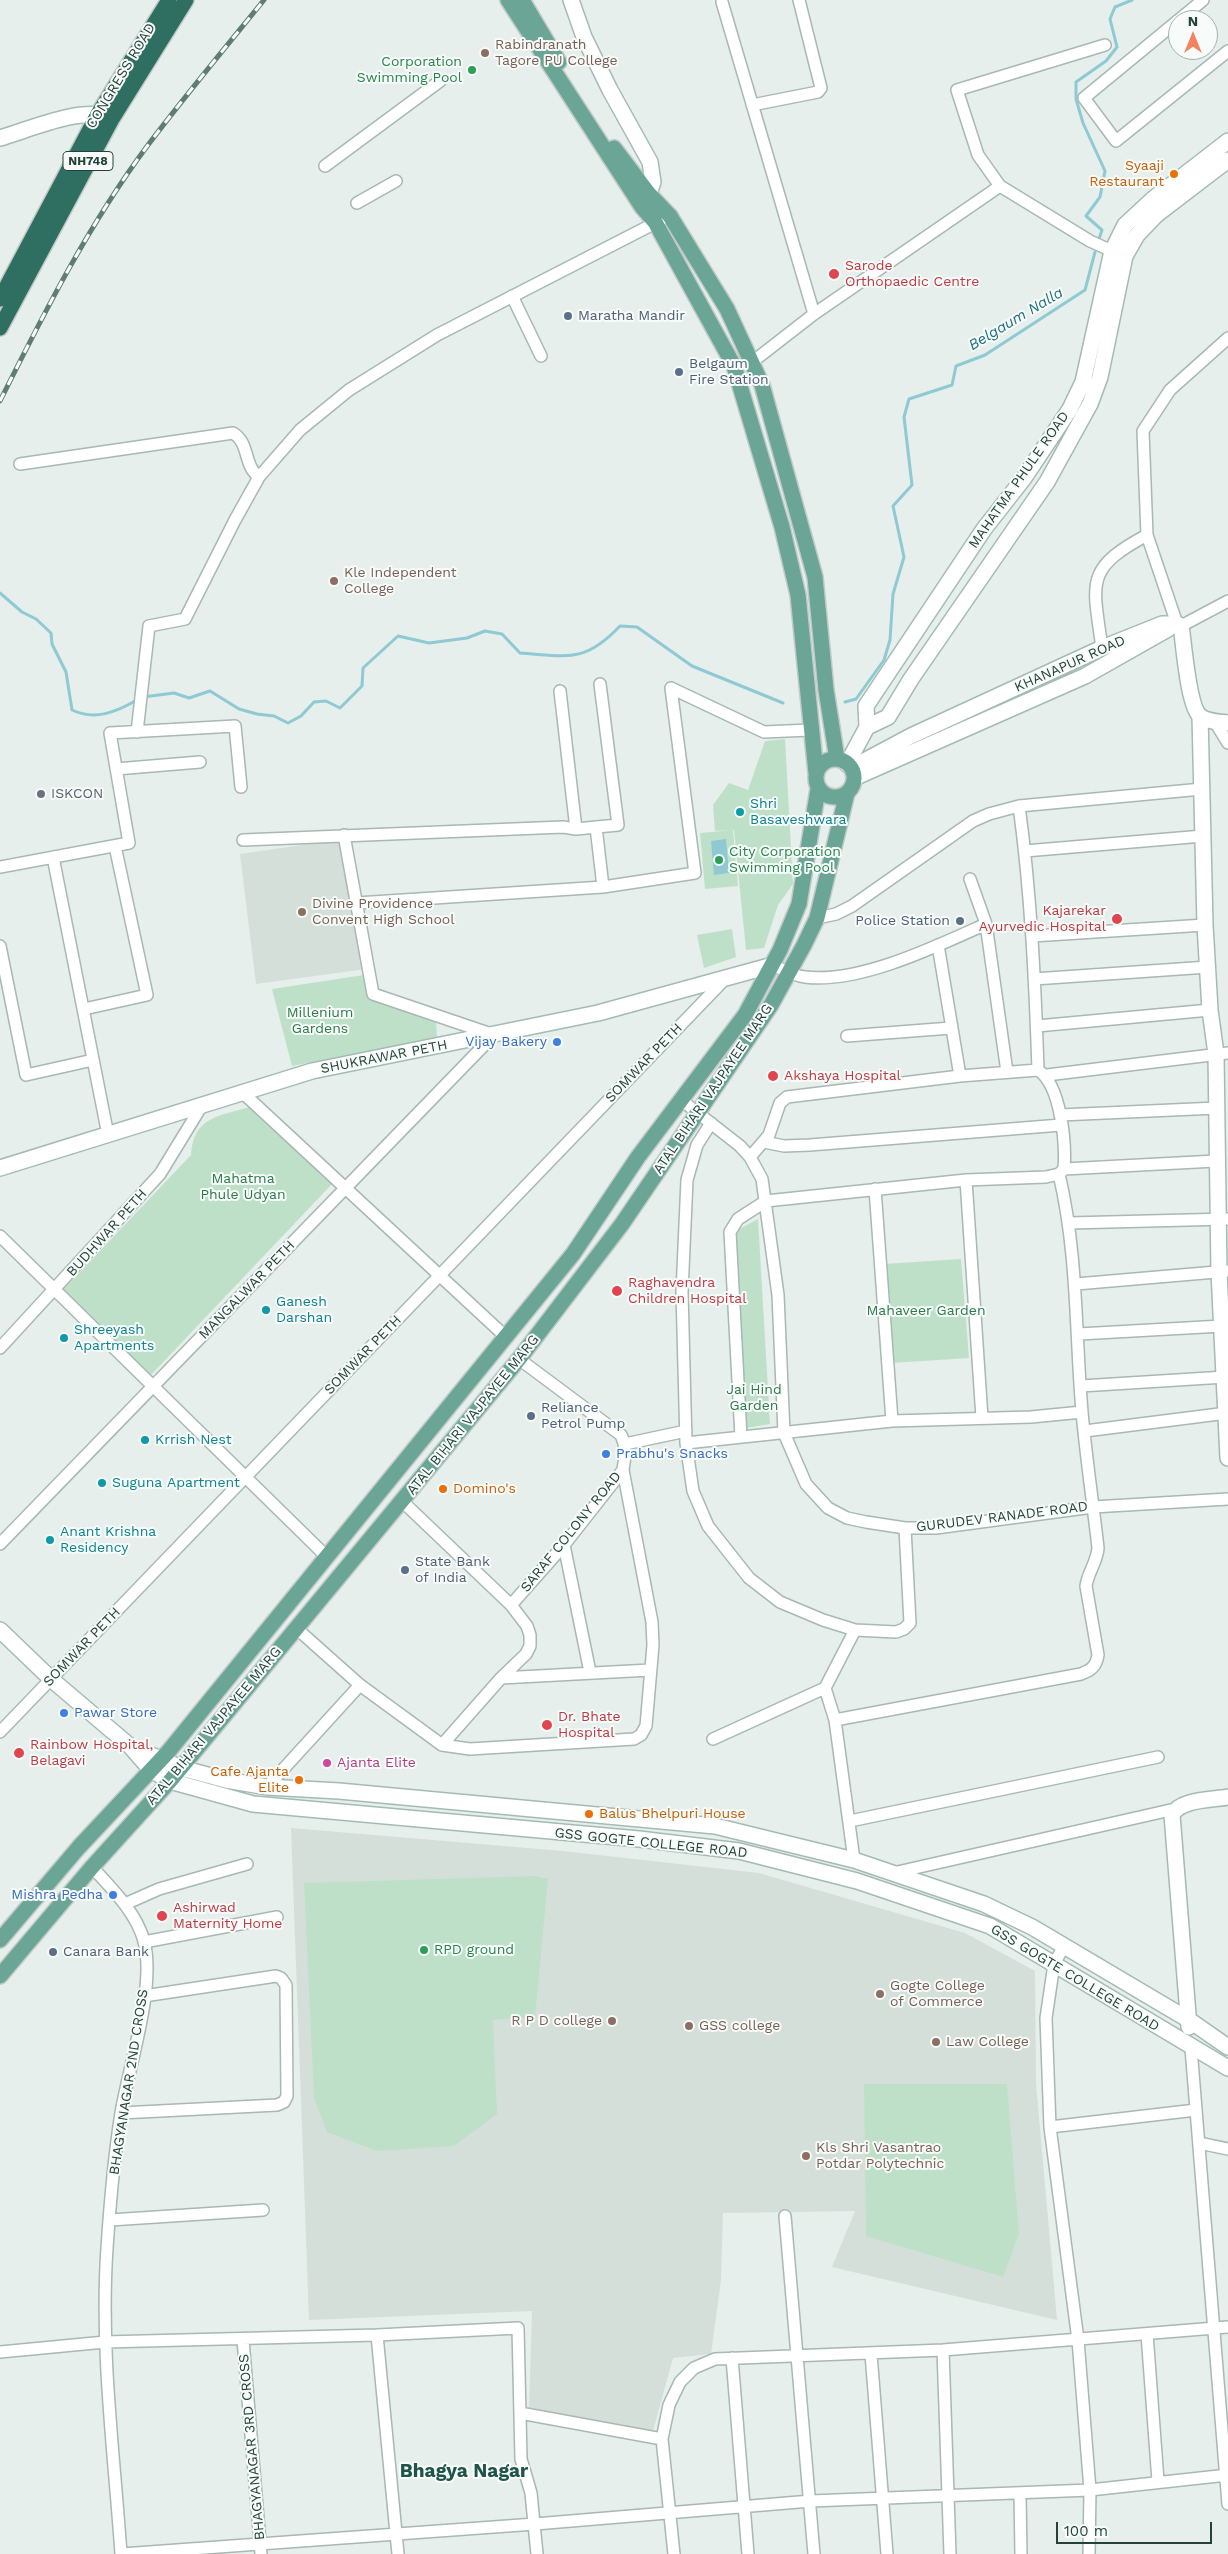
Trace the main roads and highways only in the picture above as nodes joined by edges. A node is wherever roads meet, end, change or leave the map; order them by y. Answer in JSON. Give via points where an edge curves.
{"nodes":[{"id":1,"x":169,"y":0,"type":"edge"},
{"id":2,"x":186,"y":0,"type":"edge"},
{"id":3,"x":508,"y":0,"type":"edge"},
{"id":4,"x":522,"y":0,"type":"edge"},
{"id":5,"x":570,"y":0,"type":"edge"},
{"id":6,"x":105,"y":116,"type":"junction"},
{"id":7,"x":0,"y":138,"type":"edge"},
{"id":8,"x":1228,"y":141,"type":"edge"},
{"id":9,"x":1228,"y":160,"type":"edge"},
{"id":10,"x":649,"y":194,"type":"junction"},
{"id":11,"x":0,"y":299,"type":"edge"},
{"id":12,"x":0,"y":328,"type":"edge"},
{"id":13,"x":1176,"y":625,"type":"junction"},
{"id":14,"x":1200,"y":716,"type":"junction"},
{"id":15,"x":1222,"y":722,"type":"edge"},
{"id":16,"x":867,"y":727,"type":"junction"},
{"id":17,"x":847,"y":767,"type":"junction"},
{"id":18,"x":816,"y":773,"type":"junction"},
{"id":19,"x":818,"y":789,"type":"junction"},
{"id":20,"x":847,"y":793,"type":"junction"},
{"id":21,"x":773,"y":965,"type":"junction"},
{"id":22,"x":1222,"y":1053,"type":"edge"},
{"id":23,"x":1223,"y":1091,"type":"edge"},
{"id":24,"x":0,"y":1168,"type":"edge"},
{"id":25,"x":1223,"y":1220,"type":"edge"},
{"id":26,"x":1223,"y":1271,"type":"edge"},
{"id":27,"x":1228,"y":1458,"type":"edge"},
{"id":28,"x":0,"y":1630,"type":"edge"},
{"id":29,"x":157,"y":1765,"type":"junction"},
{"id":30,"x":181,"y":1768,"type":"junction"},
{"id":31,"x":170,"y":1781,"type":"junction"},
{"id":32,"x":1228,"y":1797,"type":"edge"},
{"id":33,"x":0,"y":1940,"type":"edge"},
{"id":34,"x":0,"y":1976,"type":"edge"},
{"id":35,"x":1189,"y":2020,"type":"junction"},
{"id":36,"x":1228,"y":2047,"type":"edge"},
{"id":37,"x":1191,"y":2048,"type":"junction"},
{"id":38,"x":1228,"y":2068,"type":"edge"}],
"edges":[{"from":1,"to":6,"type":"highway","name":"CONGRESS ROAD","number":"NH748"},
{"from":2,"to":6,"type":"highway","name":"CONGRESS ROAD","number":"NH748"},
{"from":3,"to":18,"type":"main road","via":[[642,207],[655,222],[734,366],[782,527],[798,595]]},
{"from":4,"to":10,"type":"main road","via":[[598,128]]},
{"from":5,"to":10,"type":"main road","via":[[610,90],[650,162],[653,182]]},
{"from":6,"to":7,"type":"main road","via":[[53,122]]},
{"from":6,"to":11,"type":"highway","name":"CONGRESS ROAD","number":"NH748"},
{"from":6,"to":12,"type":"highway","name":"CONGRESS ROAD","number":"NH748"},
{"from":8,"to":16,"type":"main road","name":"MAHATMA PHULE ROAD","via":[[1125,224],[1112,251],[1083,382],[1047,445],[984,529],[866,706]]},
{"from":9,"to":16,"type":"main road","name":"MAHATMA PHULE ROAD","via":[[1156,215],[1137,236],[1126,256],[1100,377],[1090,404],[1047,482],[888,717]]},
{"from":10,"to":17,"type":"main road","via":[[670,216],[727,309],[762,385],[815,578],[827,699]]},
{"from":13,"to":14,"type":"main road","via":[[1193,704]]},
{"from":13,"to":17,"type":"main road","via":[[1085,676]]},
{"from":13,"to":17,"type":"main road","name":"KHANAPUR ROAD","via":[[1162,624],[1102,648]]},
{"from":14,"to":15,"type":"main road"},
{"from":14,"to":22,"type":"main road","via":[[1210,1010]]},
{"from":16,"to":17,"type":"main road"},
{"from":17,"to":18,"type":"main road","via":[[822,764]]},
{"from":17,"to":20,"type":"main road"},
{"from":18,"to":19,"type":"main road"},
{"from":19,"to":20,"type":"main road","via":[[832,797]]},
{"from":19,"to":21,"type":"main road","name":"ATAL BIHARI VAJPAYEE MARG","via":[[799,904]]},
{"from":20,"to":30,"type":"main road","name":"ATAL BIHARI VAJPAYEE MARG","via":[[817,918],[771,1005],[622,1224],[519,1359]]},
{"from":21,"to":24,"type":"main road","name":"SHUKRAWAR PETH","via":[[598,1013],[312,1071]]},
{"from":21,"to":29,"type":"main road","name":"ATAL BIHARI VAJPAYEE MARG","via":[[745,1015],[638,1157],[573,1254]]},
{"from":22,"to":23,"type":"main road"},
{"from":23,"to":25,"type":"main road","via":[[1217,1108],[1216,1161]]},
{"from":25,"to":26,"type":"main road"},
{"from":26,"to":27,"type":"main road"},
{"from":28,"to":29,"type":"main road","via":[[51,1679]]},
{"from":29,"to":30,"type":"main road"},
{"from":29,"to":31,"type":"main road","name":"GSS GOGTE COLLEGE ROAD"},
{"from":29,"to":33,"type":"main road","name":"ATAL BIHARI VAJPAYEE MARG","via":[[79,1847]]},
{"from":30,"to":31,"type":"main road","name":"ATAL BIHARI VAJPAYEE MARG"},
{"from":30,"to":35,"type":"main road","via":[[267,1787],[715,1826],[854,1860],[984,1904],[1032,1927]]},
{"from":31,"to":34,"type":"main road","name":"ATAL BIHARI VAJPAYEE MARG"},
{"from":31,"to":37,"type":"main road","name":"GSS GOGTE COLLEGE ROAD","via":[[253,1804],[739,1851],[857,1881],[990,1926]]},
{"from":32,"to":35,"type":"main road","via":[[1182,1805],[1172,1815]]},
{"from":35,"to":36,"type":"main road"},
{"from":35,"to":37,"type":"main road"},
{"from":37,"to":38,"type":"main road","name":"GSS GOGTE COLLEGE ROAD"}]}
